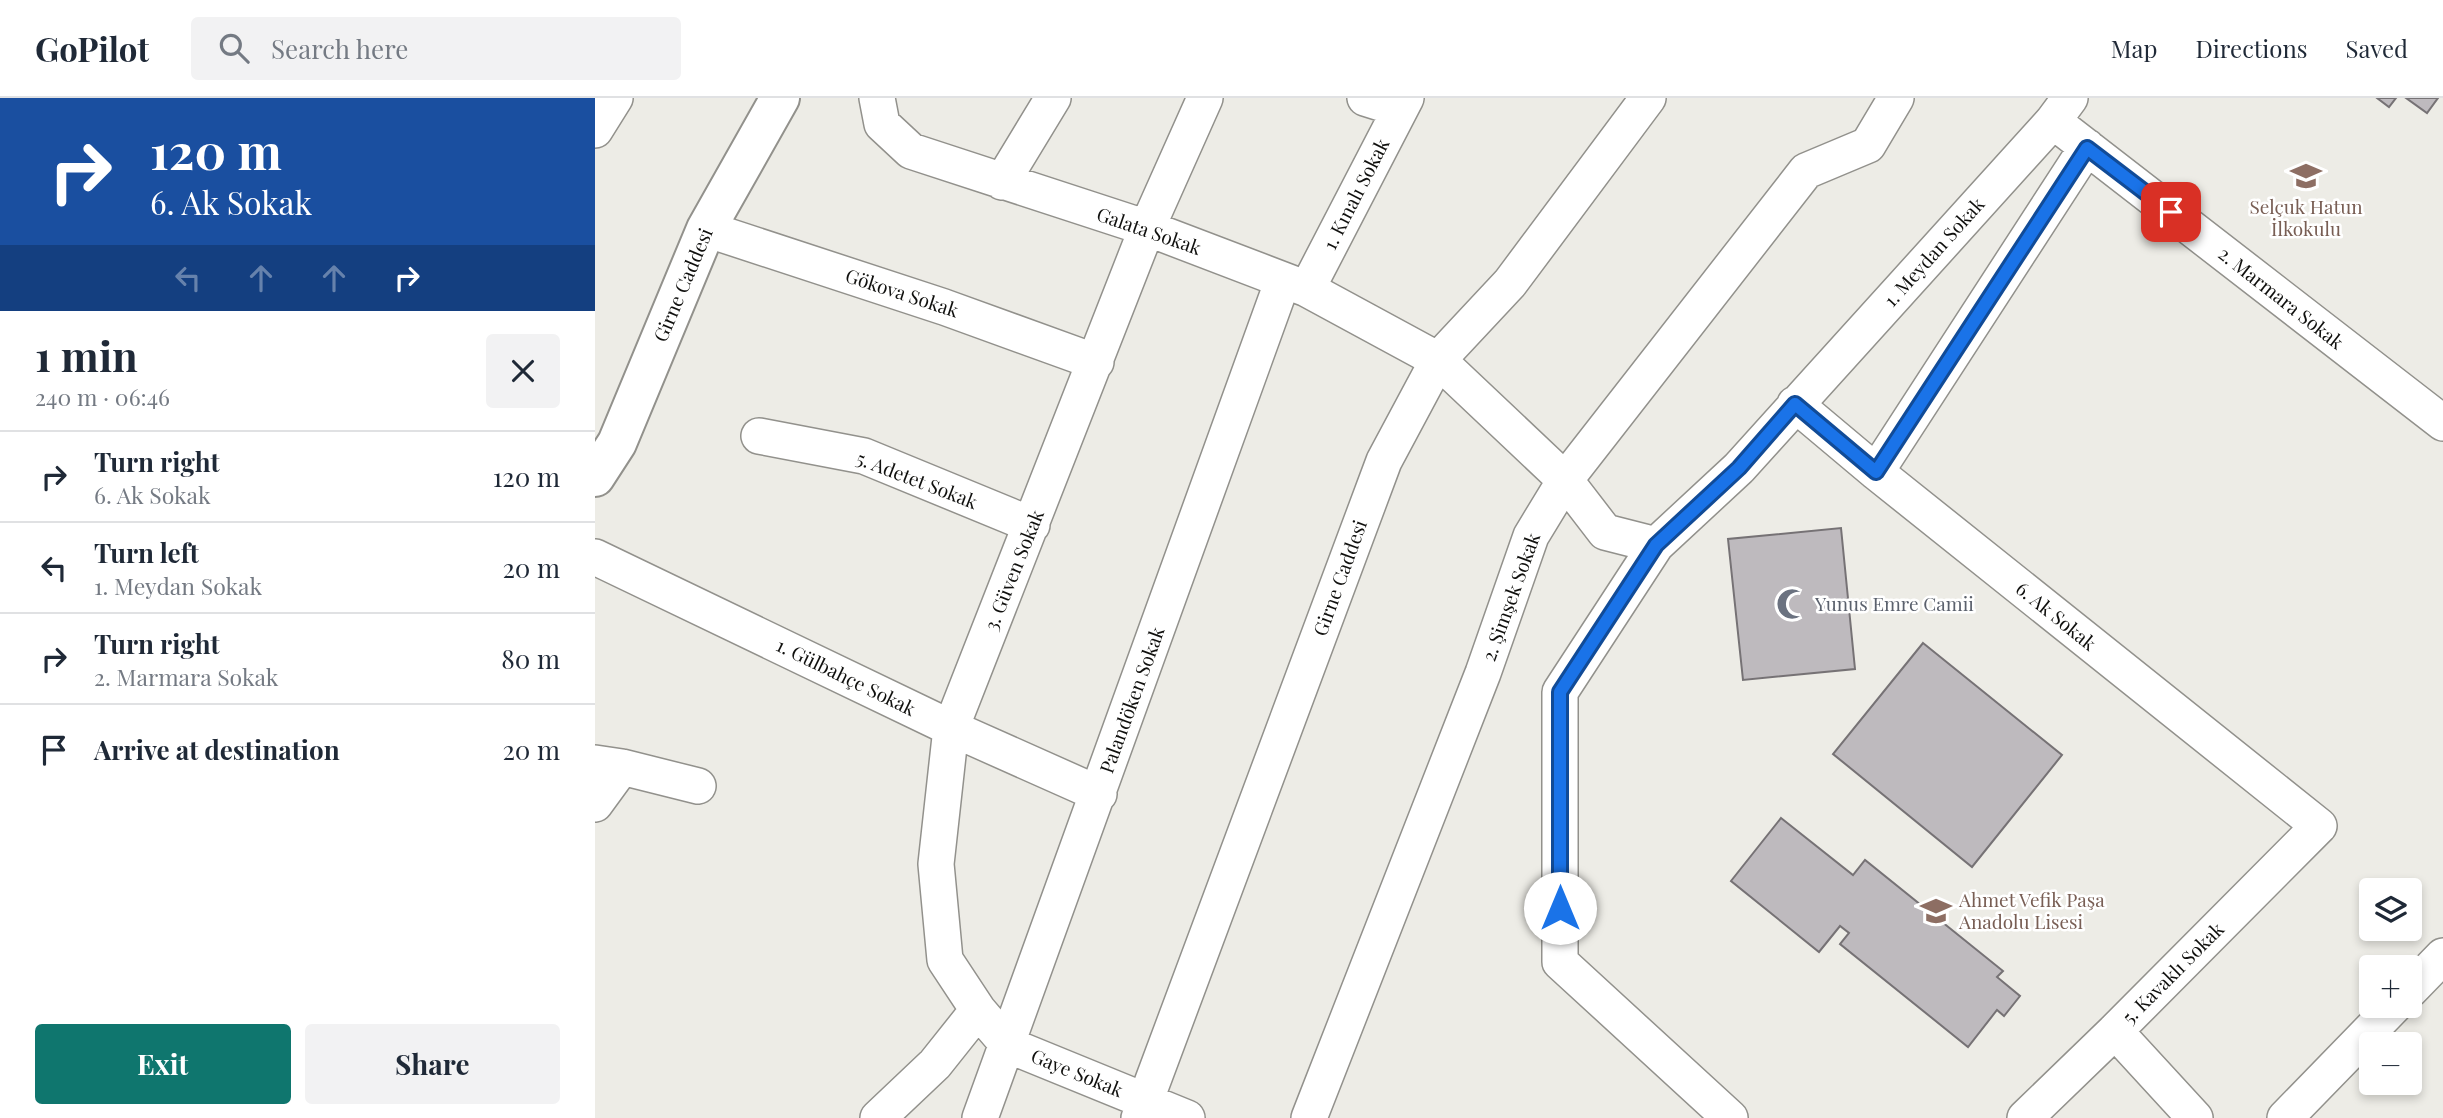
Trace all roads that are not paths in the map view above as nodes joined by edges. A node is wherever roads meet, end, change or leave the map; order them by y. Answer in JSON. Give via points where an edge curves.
{"nodes":[{"id":1,"x":615,"y":98,"type":"edge"},
{"id":2,"x":780,"y":98,"type":"edge"},
{"id":3,"x":877,"y":98,"type":"edge"},
{"id":4,"x":1053,"y":98,"type":"edge"},
{"id":5,"x":1205,"y":98,"type":"edge"},
{"id":6,"x":1366,"y":98,"type":"edge"},
{"id":7,"x":1649,"y":98,"type":"edge"},
{"id":8,"x":1896,"y":98,"type":"edge"},
{"id":9,"x":1403,"y":103,"type":"edge"},
{"id":10,"x":2062,"y":109,"type":"edge"},
{"id":11,"x":595,"y":130,"type":"edge"},
{"id":12,"x":2087,"y":148,"type":"junction"},
{"id":13,"x":1002,"y":182,"type":"junction"},
{"id":14,"x":1147,"y":228,"type":"junction"},
{"id":15,"x":706,"y":229,"type":"junction"},
{"id":16,"x":1295,"y":285,"type":"junction"},
{"id":17,"x":1438,"y":360,"type":"junction"},
{"id":18,"x":1096,"y":362,"type":"junction"},
{"id":19,"x":1795,"y":404,"type":"junction"},
{"id":20,"x":2443,"y":423,"type":"edge"},
{"id":21,"x":759,"y":436,"type":"dead end"},
{"id":22,"x":1876,"y":472,"type":"junction"},
{"id":23,"x":595,"y":477,"type":"edge"},
{"id":24,"x":1565,"y":481,"type":"junction"},
{"id":25,"x":1032,"y":525,"type":"junction"},
{"id":26,"x":1656,"y":545,"type":"junction"},
{"id":27,"x":595,"y":557,"type":"edge"},
{"id":28,"x":951,"y":728,"type":"junction"},
{"id":29,"x":608,"y":765,"type":"edge"},
{"id":30,"x":698,"y":786,"type":"dead end"},
{"id":31,"x":1099,"y":794,"type":"junction"},
{"id":32,"x":595,"y":804,"type":"edge"},
{"id":33,"x":2319,"y":826,"type":"joint"},
{"id":34,"x":2443,"y":956,"type":"edge"},
{"id":35,"x":2422,"y":978,"type":"edge"},
{"id":36,"x":978,"y":1010,"type":"junction"},
{"id":37,"x":2382,"y":1018,"type":"edge"},
{"id":38,"x":2115,"y":1031,"type":"junction"},
{"id":39,"x":1008,"y":1045,"type":"junction"},
{"id":40,"x":1142,"y":1109,"type":"edge"},
{"id":41,"x":878,"y":1118,"type":"edge"},
{"id":42,"x":980,"y":1118,"type":"edge"},
{"id":43,"x":1187,"y":1118,"type":"edge"},
{"id":44,"x":1309,"y":1118,"type":"edge"},
{"id":45,"x":1730,"y":1118,"type":"edge"},
{"id":46,"x":2025,"y":1118,"type":"edge"},
{"id":47,"x":2195,"y":1118,"type":"edge"},
{"id":48,"x":2285,"y":1118,"type":"edge"}],
"edges":[{"from":1,"to":11,"type":"street"},
{"from":2,"to":15,"type":"main road","name":"Girne Caddesi"},
{"from":3,"to":13,"type":"street","name":"Galata Sokak","via":[[882,124],[911,151]]},
{"from":4,"to":13,"type":"street"},
{"from":5,"to":14,"type":"street","name":"3. Güven Sokak"},
{"from":6,"to":9,"type":"street"},
{"from":7,"to":17,"type":"street","name":"Girne Caddesi","via":[[1510,282]]},
{"from":8,"to":24,"type":"street","name":"2. Şimşek Sokak","via":[[1867,145],[1806,172]]},
{"from":9,"to":16,"type":"street","name":"1. Kınalı Sokak"},
{"from":10,"to":12,"type":"street","name":"2. Marmara Sokak"},
{"from":10,"to":19,"type":"street","name":"1. Meydan Sokak"},
{"from":12,"to":20,"type":"street","name":"2. Marmara Sokak"},
{"from":12,"to":22,"type":"street"},
{"from":13,"to":14,"type":"street","name":"Galata Sokak"},
{"from":14,"to":16,"type":"street","name":"Galata Sokak"},
{"from":14,"to":18,"type":"street","name":"3. Güven Sokak"},
{"from":15,"to":18,"type":"street","name":"Gökova Sokak"},
{"from":15,"to":23,"type":"main road","name":"Girne Caddesi","via":[[617,443]]},
{"from":16,"to":17,"type":"street","name":"Galata Sokak"},
{"from":16,"to":31,"type":"street","name":"Palandöken Sokak"},
{"from":17,"to":24,"type":"street","name":"Galata Sokak"},
{"from":17,"to":40,"type":"street","name":"Girne Caddesi","via":[[1384,461]]},
{"from":18,"to":25,"type":"street","name":"3. Güven Sokak"},
{"from":19,"to":22,"type":"street","name":"6. Ak Sokak"},
{"from":19,"to":26,"type":"street","name":"1. Meydan Sokak","via":[[1739,468]]},
{"from":21,"to":25,"type":"street","name":"5. Adetet Sokak","via":[[864,456]]},
{"from":22,"to":33,"type":"street","name":"6. Ak Sokak"},
{"from":24,"to":26,"type":"street","name":"Galata Sokak","via":[[1605,532]]},
{"from":24,"to":44,"type":"street","name":"2. Şimşek Sokak","via":[[1531,536],[1483,673]]},
{"from":25,"to":28,"type":"street","name":"3. Güven Sokak"},
{"from":26,"to":45,"type":"street","name":"1. Meydan Sokak","via":[[1560,692],[1560,962]]},
{"from":27,"to":28,"type":"street","name":"1. Gülbahçe Sokak"},
{"from":28,"to":31,"type":"street","name":"1. Gülbahçe Sokak"},
{"from":28,"to":36,"type":"street","name":"3. Güven Sokak","via":[[936,864],[946,960]]},
{"from":29,"to":30,"type":"street"},
{"from":29,"to":32,"type":"street"},
{"from":31,"to":39,"type":"street","name":"Palandöken Sokak"},
{"from":33,"to":38,"type":"street","name":"5. Kavaklı Sokak"},
{"from":34,"to":35,"type":"street"},
{"from":36,"to":39,"type":"street","name":"3. Güven Sokak"},
{"from":36,"to":41,"type":"street","via":[[935,1064]]},
{"from":37,"to":48,"type":"street"},
{"from":38,"to":46,"type":"street","name":"5. Kavaklı Sokak"},
{"from":38,"to":47,"type":"street"},
{"from":39,"to":40,"type":"street","name":"Gaye Sokak"},
{"from":39,"to":42,"type":"street","name":"Palandöken Sokak"},
{"from":40,"to":43,"type":"street","name":"Gaye Sokak"}]}
